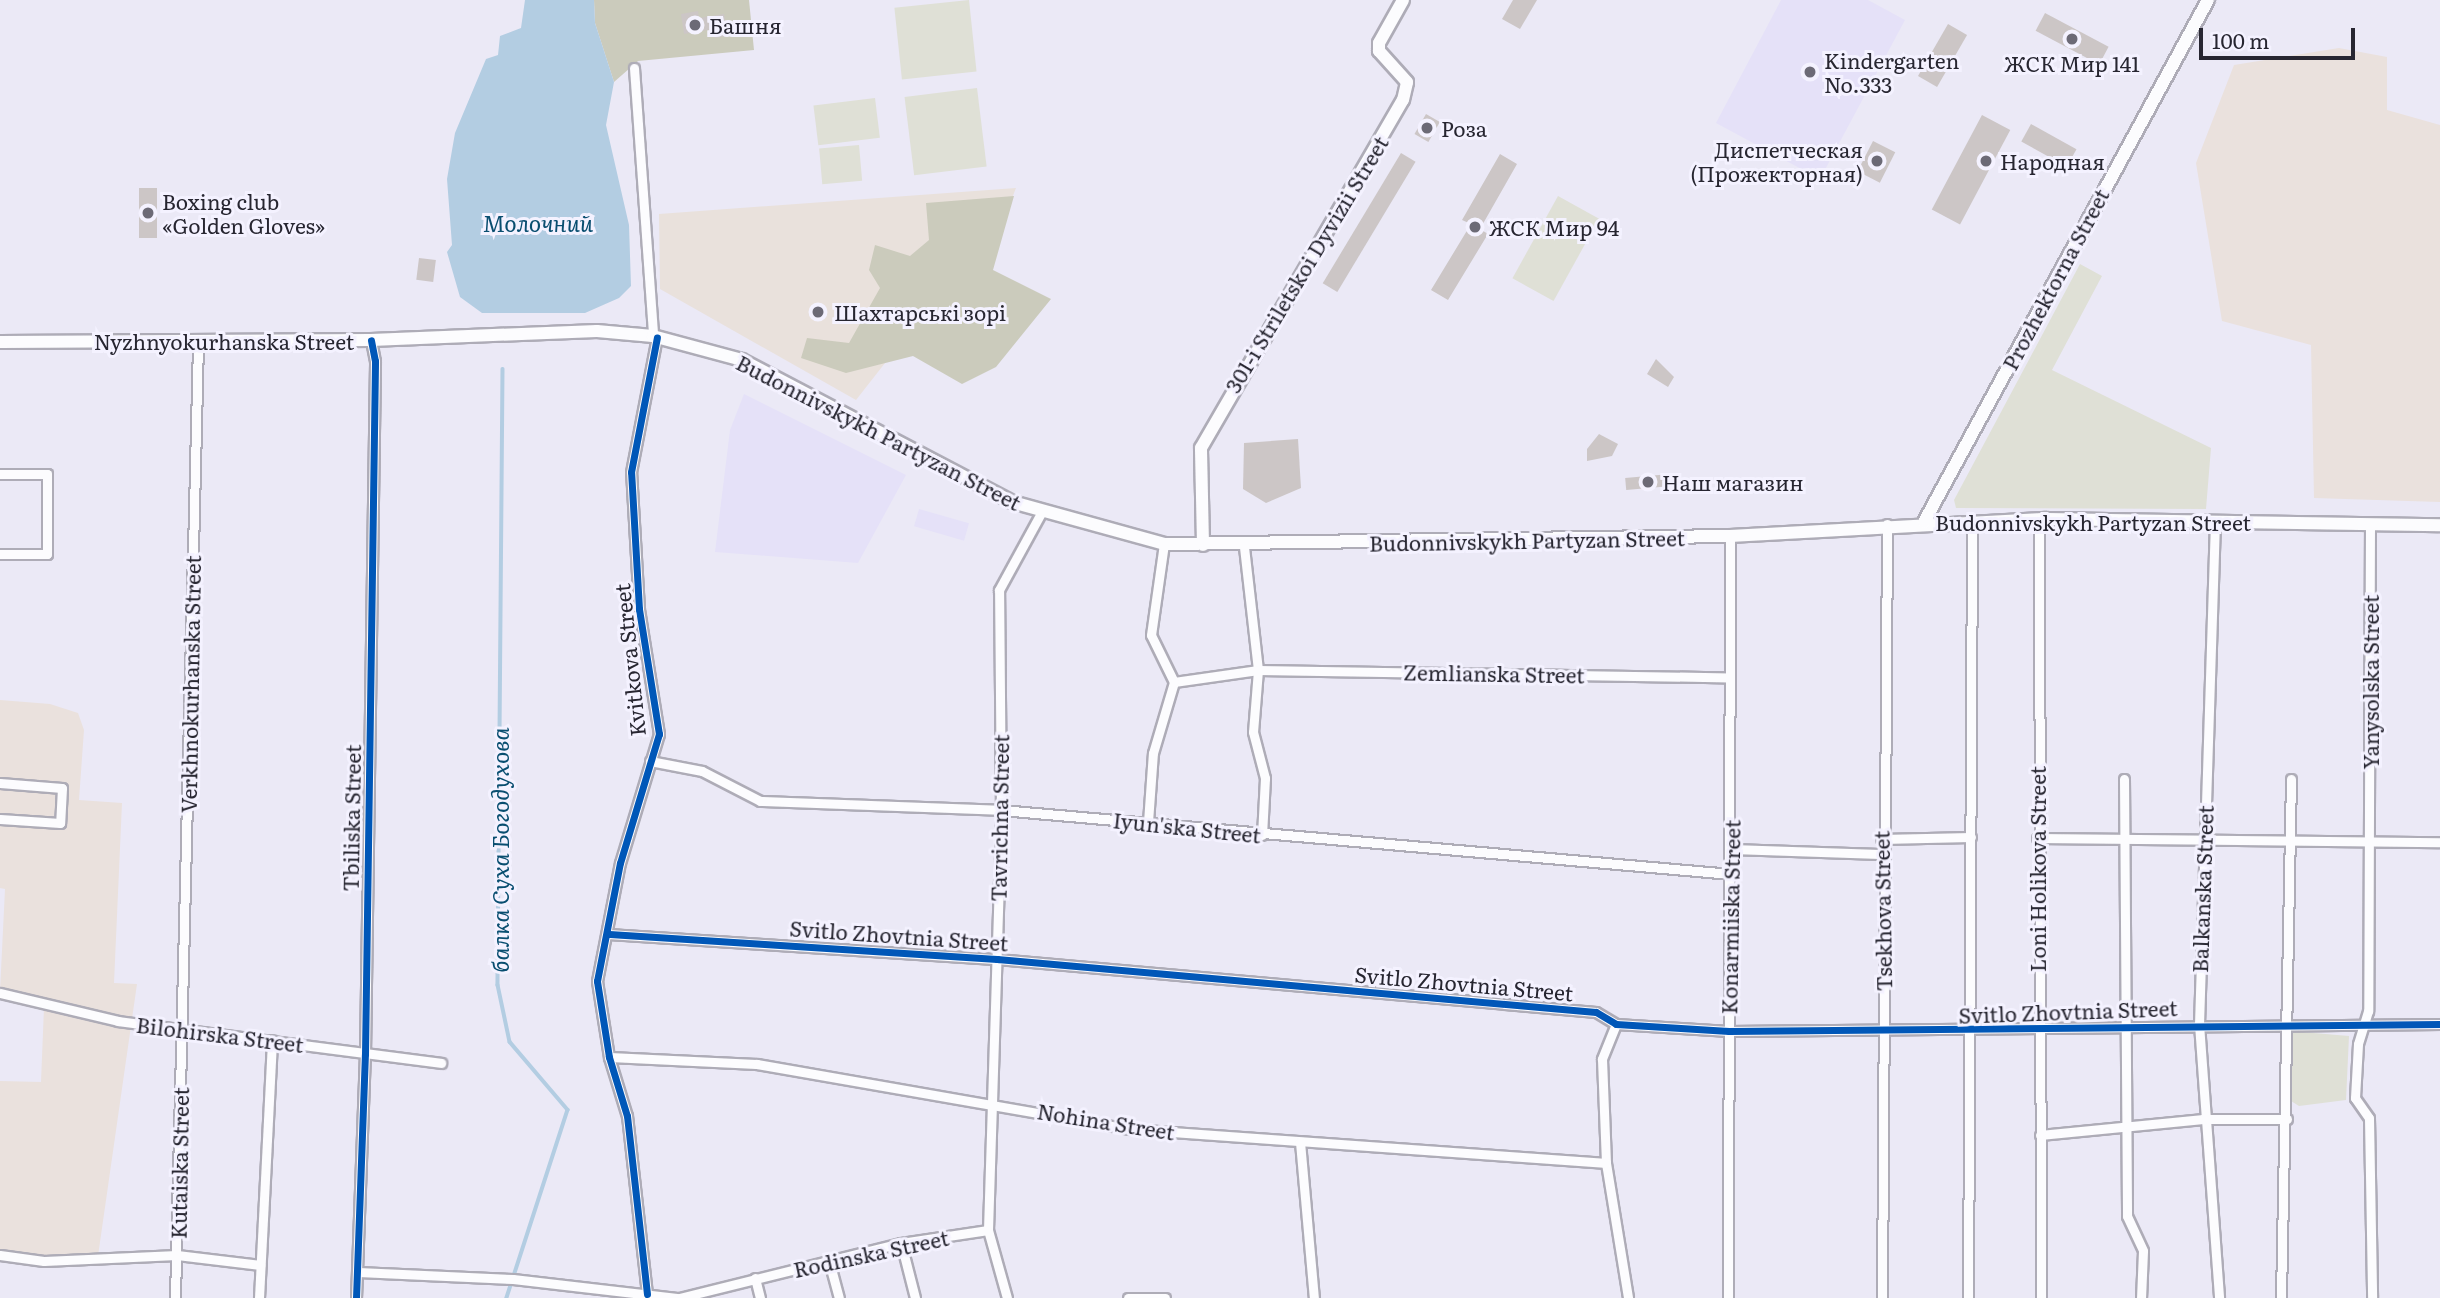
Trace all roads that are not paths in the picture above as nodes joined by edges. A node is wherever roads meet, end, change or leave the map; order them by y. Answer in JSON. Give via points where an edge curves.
{"nodes":[{"id":1,"x":1403,"y":0,"type":"edge"},
{"id":2,"x":2208,"y":0,"type":"edge"},
{"id":3,"x":634,"y":68,"type":"dead end"},
{"id":4,"x":655,"y":337,"type":"junction"},
{"id":5,"x":371,"y":340,"type":"junction"},
{"id":6,"x":198,"y":341,"type":"junction"},
{"id":7,"x":0,"y":342,"type":"edge"},
{"id":8,"x":0,"y":474,"type":"edge"},
{"id":9,"x":1041,"y":513,"type":"junction"},
{"id":10,"x":2215,"y":521,"type":"junction"},
{"id":11,"x":1924,"y":522,"type":"junction"},
{"id":12,"x":1972,"y":523,"type":"junction"},
{"id":13,"x":2370,"y":523,"type":"junction"},
{"id":14,"x":1886,"y":524,"type":"junction"},
{"id":15,"x":2039,"y":524,"type":"junction"},
{"id":16,"x":2440,"y":526,"type":"edge"},
{"id":17,"x":1730,"y":536,"type":"junction"},
{"id":18,"x":1164,"y":544,"type":"junction"},
{"id":19,"x":1203,"y":545,"type":"junction"},
{"id":20,"x":1244,"y":547,"type":"junction"},
{"id":21,"x":0,"y":554,"type":"edge"},
{"id":22,"x":1258,"y":670,"type":"junction"},
{"id":23,"x":1729,"y":677,"type":"junction"},
{"id":24,"x":1174,"y":682,"type":"junction"},
{"id":25,"x":650,"y":761,"type":"junction"},
{"id":26,"x":2124,"y":779,"type":"dead end"},
{"id":27,"x":2291,"y":779,"type":"dead end"},
{"id":28,"x":0,"y":783,"type":"edge"},
{"id":29,"x":1001,"y":810,"type":"junction"},
{"id":30,"x":0,"y":819,"type":"edge"},
{"id":31,"x":1148,"y":822,"type":"junction"},
{"id":32,"x":1262,"y":835,"type":"junction"},
{"id":33,"x":1970,"y":837,"type":"junction"},
{"id":34,"x":2037,"y":838,"type":"junction"},
{"id":35,"x":1881,"y":839,"type":"junction"},
{"id":36,"x":2124,"y":839,"type":"junction"},
{"id":37,"x":2292,"y":840,"type":"junction"},
{"id":38,"x":2370,"y":840,"type":"junction"},
{"id":39,"x":2203,"y":841,"type":"junction"},
{"id":40,"x":2440,"y":842,"type":"edge"},
{"id":41,"x":1732,"y":849,"type":"junction"},
{"id":42,"x":1881,"y":853,"type":"junction"},
{"id":43,"x":1731,"y":874,"type":"junction"},
{"id":44,"x":609,"y":934,"type":"junction"},
{"id":45,"x":997,"y":959,"type":"junction"},
{"id":46,"x":0,"y":993,"type":"edge"},
{"id":47,"x":2286,"y":1023,"type":"junction"},
{"id":48,"x":1616,"y":1024,"type":"junction"},
{"id":49,"x":2199,"y":1024,"type":"junction"},
{"id":50,"x":2440,"y":1024,"type":"edge"},
{"id":51,"x":2363,"y":1025,"type":"junction"},
{"id":52,"x":2124,"y":1027,"type":"junction"},
{"id":53,"x":181,"y":1028,"type":"junction"},
{"id":54,"x":2037,"y":1028,"type":"junction"},
{"id":55,"x":1729,"y":1031,"type":"junction"},
{"id":56,"x":1970,"y":1031,"type":"junction"},
{"id":57,"x":1884,"y":1033,"type":"junction"},
{"id":58,"x":272,"y":1040,"type":"junction"},
{"id":59,"x":365,"y":1054,"type":"junction"},
{"id":60,"x":609,"y":1057,"type":"junction"},
{"id":61,"x":442,"y":1063,"type":"dead end"},
{"id":62,"x":989,"y":1101,"type":"junction"},
{"id":63,"x":2203,"y":1119,"type":"junction"},
{"id":64,"x":2287,"y":1119,"type":"junction"},
{"id":65,"x":2124,"y":1125,"type":"junction"},
{"id":66,"x":2040,"y":1135,"type":"junction"},
{"id":67,"x":1300,"y":1142,"type":"junction"},
{"id":68,"x":1606,"y":1163,"type":"junction"},
{"id":69,"x":988,"y":1230,"type":"junction"},
{"id":70,"x":901,"y":1243,"type":"junction"},
{"id":71,"x":0,"y":1255,"type":"edge"},
{"id":72,"x":177,"y":1255,"type":"junction"},
{"id":73,"x":829,"y":1261,"type":"junction"},
{"id":74,"x":260,"y":1265,"type":"junction"},
{"id":75,"x":358,"y":1272,"type":"junction"},
{"id":76,"x":755,"y":1279,"type":"junction"},
{"id":77,"x":647,"y":1294,"type":"junction"},
{"id":78,"x":621,"y":1295,"type":"edge"},
{"id":79,"x":1141,"y":1296,"type":"edge"},
{"id":80,"x":175,"y":1298,"type":"edge"},
{"id":81,"x":259,"y":1298,"type":"edge"},
{"id":82,"x":356,"y":1298,"type":"edge"},
{"id":83,"x":678,"y":1298,"type":"edge"},
{"id":84,"x":760,"y":1298,"type":"edge"},
{"id":85,"x":839,"y":1298,"type":"edge"},
{"id":86,"x":915,"y":1298,"type":"edge"},
{"id":87,"x":1007,"y":1298,"type":"edge"},
{"id":88,"x":1128,"y":1298,"type":"edge"},
{"id":89,"x":1164,"y":1298,"type":"edge"},
{"id":90,"x":1314,"y":1298,"type":"edge"},
{"id":91,"x":1628,"y":1298,"type":"edge"},
{"id":92,"x":1728,"y":1298,"type":"edge"},
{"id":93,"x":1882,"y":1298,"type":"edge"},
{"id":94,"x":1968,"y":1298,"type":"edge"},
{"id":95,"x":2041,"y":1298,"type":"edge"},
{"id":96,"x":2141,"y":1298,"type":"edge"},
{"id":97,"x":2219,"y":1298,"type":"edge"},
{"id":98,"x":2281,"y":1298,"type":"edge"},
{"id":99,"x":2372,"y":1298,"type":"edge"}],
"edges":[{"from":1,"to":19,"type":"main road","name":"301-i Striletskoi Dyvizii Street","via":[[1379,51],[1407,82],[1403,100],[1206,432],[1201,448]]},
{"from":2,"to":11,"type":"main road","name":"Prozhektorna Street"},
{"from":3,"to":4,"type":"street","name":"Kvitkova Street"},
{"from":4,"to":5,"type":"main road","name":"Nyzhnyokurhanska Street","via":[[597,331]]},
{"from":4,"to":9,"type":"main road","name":"Budonnivskykh Partyzan Street","via":[[742,360],[982,488]]},
{"from":4,"to":25,"type":"street","name":"Kvitkova Street","via":[[631,472],[639,609],[659,734]]},
{"from":5,"to":6,"type":"main road","name":"Nyzhnyokurhanska Street"},
{"from":5,"to":59,"type":"street","name":"Tbiliska Street","via":[[375,360]]},
{"from":6,"to":7,"type":"main road","name":"Nyzhnyokurhanska Street"},
{"from":6,"to":53,"type":"street","name":"Verkhnokurhanska Street"},
{"from":8,"to":21,"type":"street","via":[[47,474],[47,554]]},
{"from":9,"to":18,"type":"main road","name":"Budonnivskykh Partyzan Street"},
{"from":9,"to":29,"type":"street","name":"Tavrichna Street","via":[[999,590]]},
{"from":10,"to":13,"type":"main road","name":"Budonnivskykh Partyzan Street"},
{"from":10,"to":15,"type":"main road","name":"Budonnivskykh Partyzan Street"},
{"from":10,"to":39,"type":"street","name":"Balkanska Street"},
{"from":11,"to":12,"type":"main road","name":"Budonnivskykh Partyzan Street"},
{"from":11,"to":14,"type":"main road","name":"Budonnivskykh Partyzan Street"},
{"from":12,"to":15,"type":"main road","name":"Budonnivskykh Partyzan Street"},
{"from":12,"to":33,"type":"street"},
{"from":13,"to":16,"type":"main road","name":"Budonnivskykh Partyzan Street"},
{"from":13,"to":38,"type":"street","name":"Yanysolska Street"},
{"from":14,"to":17,"type":"main road","name":"Budonnivskykh Partyzan Street"},
{"from":14,"to":35,"type":"street","name":"Tsekhova Street"},
{"from":15,"to":34,"type":"street","name":"Loni Holikova Street"},
{"from":17,"to":20,"type":"main road","name":"Budonnivskykh Partyzan Street"},
{"from":17,"to":23,"type":"street","name":"Konarmiiska Street"},
{"from":18,"to":19,"type":"main road","name":"Budonnivskykh Partyzan Street"},
{"from":18,"to":24,"type":"street","via":[[1151,635]]},
{"from":19,"to":20,"type":"main road","name":"Budonnivskykh Partyzan Street"},
{"from":20,"to":22,"type":"street"},
{"from":22,"to":23,"type":"street","name":"Zemlianska Street"},
{"from":22,"to":24,"type":"street","name":"Zemlianska Street"},
{"from":22,"to":32,"type":"street","via":[[1253,732],[1265,778]]},
{"from":23,"to":41,"type":"street","name":"Konarmiiska Street"},
{"from":24,"to":31,"type":"street","via":[[1153,753]]},
{"from":25,"to":29,"type":"street","name":"Iyun'ska Street","via":[[702,771],[760,801]]},
{"from":25,"to":44,"type":"street","name":"Kvitkova Street","via":[[620,863]]},
{"from":26,"to":36,"type":"street"},
{"from":27,"to":37,"type":"street"},
{"from":28,"to":30,"type":"street","via":[[62,788],[60,823]]},
{"from":29,"to":31,"type":"street","name":"Iyun'ska Street"},
{"from":29,"to":45,"type":"street","name":"Tavrichna Street"},
{"from":31,"to":32,"type":"street","name":"Iyun'ska Street"},
{"from":32,"to":43,"type":"street","name":"Iyun'ska Street"},
{"from":33,"to":35,"type":"street"},
{"from":33,"to":56,"type":"street"},
{"from":34,"to":36,"type":"street"},
{"from":34,"to":54,"type":"street","name":"Loni Holikova Street"},
{"from":35,"to":42,"type":"street","name":"Tsekhova Street"},
{"from":36,"to":39,"type":"street"},
{"from":36,"to":52,"type":"street"},
{"from":37,"to":38,"type":"street"},
{"from":37,"to":39,"type":"street"},
{"from":37,"to":47,"type":"street"},
{"from":38,"to":40,"type":"street"},
{"from":38,"to":51,"type":"street","name":"Yanysolska Street","via":[[2368,1011]]},
{"from":39,"to":49,"type":"street","name":"Balkanska Street"},
{"from":41,"to":42,"type":"street"},
{"from":41,"to":43,"type":"street","name":"Konarmiiska Street"},
{"from":42,"to":57,"type":"street","name":"Tsekhova Street"},
{"from":43,"to":55,"type":"street","name":"Konarmiiska Street"},
{"from":44,"to":45,"type":"street","name":"Svitlo Zhovtnia Street"},
{"from":44,"to":60,"type":"street","name":"Kvitkova Street","via":[[597,981]]},
{"from":45,"to":48,"type":"street","name":"Svitlo Zhovtnia Street","via":[[1596,1012]]},
{"from":45,"to":62,"type":"street","name":"Tavrichna Street"},
{"from":46,"to":53,"type":"street","name":"Bilohirska Street","via":[[118,1021]]},
{"from":47,"to":49,"type":"street","name":"Svitlo Zhovtnia Street"},
{"from":47,"to":51,"type":"street","name":"Svitlo Zhovtnia Street","via":[[2352,1029]]},
{"from":47,"to":64,"type":"street"},
{"from":48,"to":55,"type":"street","name":"Svitlo Zhovtnia Street"},
{"from":48,"to":68,"type":"street","via":[[1602,1059]]},
{"from":49,"to":52,"type":"street","name":"Svitlo Zhovtnia Street"},
{"from":49,"to":63,"type":"street","name":"Balkanska Street"},
{"from":50,"to":51,"type":"street","name":"Svitlo Zhovtnia Street"},
{"from":51,"to":99,"type":"street","name":"Yanysolska Street","via":[[2355,1098],[2369,1118]]},
{"from":52,"to":54,"type":"street","name":"Svitlo Zhovtnia Street"},
{"from":52,"to":65,"type":"street"},
{"from":53,"to":58,"type":"street","name":"Bilohirska Street"},
{"from":53,"to":72,"type":"street","name":"Kutaiska Street"},
{"from":54,"to":56,"type":"street","name":"Svitlo Zhovtnia Street"},
{"from":54,"to":66,"type":"street","name":"Loni Holikova Street"},
{"from":55,"to":57,"type":"street","name":"Svitlo Zhovtnia Street"},
{"from":55,"to":92,"type":"street","name":"Konarmiiska Street"},
{"from":56,"to":57,"type":"street","name":"Svitlo Zhovtnia Street"},
{"from":56,"to":94,"type":"street"},
{"from":57,"to":93,"type":"street","name":"Tsekhova Street"},
{"from":58,"to":59,"type":"street","name":"Bilohirska Street"},
{"from":58,"to":74,"type":"street"},
{"from":59,"to":61,"type":"street","name":"Bilohirska Street"},
{"from":59,"to":75,"type":"street","name":"Tbiliska Street"},
{"from":60,"to":62,"type":"street","name":"Nohina Street","via":[[757,1064]]},
{"from":60,"to":77,"type":"street","name":"Kvitkova Street","via":[[627,1116]]},
{"from":62,"to":67,"type":"street","name":"Nohina Street","via":[[1131,1129]]},
{"from":62,"to":69,"type":"street","name":"Tavrichna Street"},
{"from":63,"to":64,"type":"street"},
{"from":63,"to":65,"type":"street"},
{"from":63,"to":97,"type":"street","name":"Balkanska Street"},
{"from":64,"to":98,"type":"street"},
{"from":65,"to":66,"type":"street"},
{"from":65,"to":96,"type":"street","via":[[2127,1216],[2143,1251]]},
{"from":66,"to":95,"type":"street","name":"Loni Holikova Street"},
{"from":67,"to":68,"type":"street","name":"Nohina Street"},
{"from":67,"to":90,"type":"street"},
{"from":68,"to":91,"type":"street"},
{"from":69,"to":70,"type":"street","name":"Rodinska Street"},
{"from":69,"to":87,"type":"street","name":"Tavrichna Street"},
{"from":70,"to":73,"type":"street","name":"Rodinska Street"},
{"from":70,"to":86,"type":"street"},
{"from":71,"to":72,"type":"street","via":[[44,1261]]},
{"from":72,"to":74,"type":"street"},
{"from":72,"to":80,"type":"street","name":"Kutaiska Street"},
{"from":73,"to":76,"type":"street","name":"Rodinska Street"},
{"from":73,"to":85,"type":"street"},
{"from":74,"to":81,"type":"street"},
{"from":75,"to":78,"type":"street","name":"Rodinska Street"},
{"from":75,"to":82,"type":"street","name":"Tbiliska Street"},
{"from":76,"to":83,"type":"street","name":"Rodinska Street"},
{"from":76,"to":84,"type":"street"},
{"from":77,"to":78,"type":"street","name":"Rodinska Street"},
{"from":77,"to":83,"type":"street","name":"Rodinska Street"},
{"from":79,"to":88,"type":"street"},
{"from":79,"to":89,"type":"street"}]}
